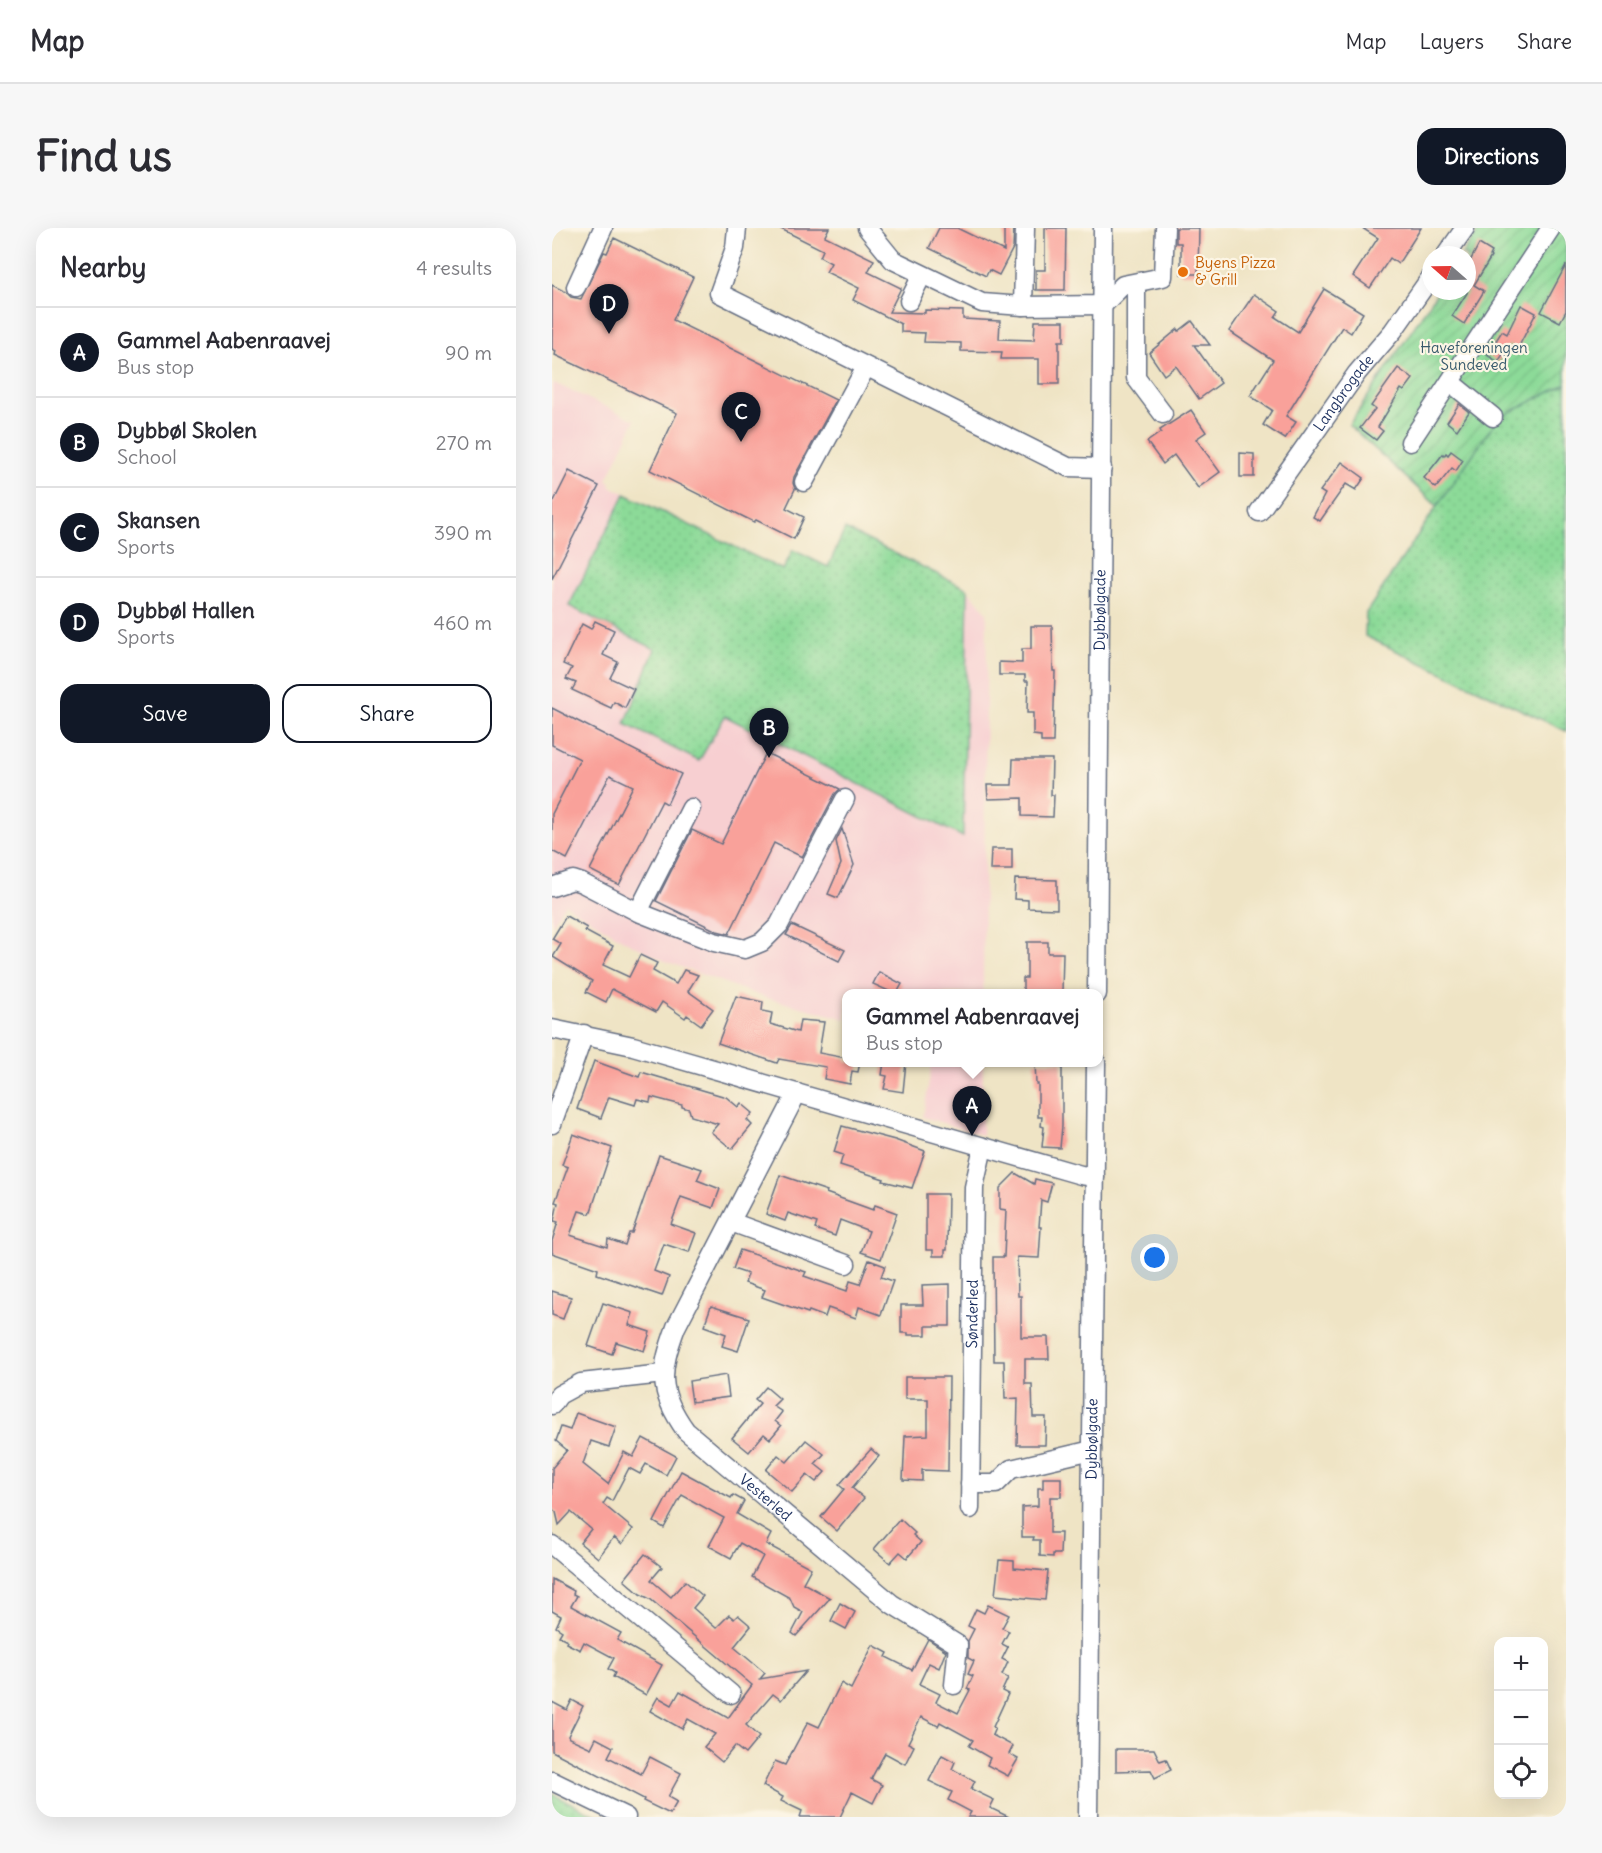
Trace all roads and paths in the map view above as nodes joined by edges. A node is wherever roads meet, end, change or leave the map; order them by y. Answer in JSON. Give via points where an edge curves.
{"nodes":[{"id":1,"x":603,"y":228,"type":"edge"},
{"id":2,"x":737,"y":228,"type":"edge"},
{"id":3,"x":867,"y":228,"type":"edge"},
{"id":4,"x":1025,"y":228,"type":"edge"},
{"id":5,"x":1103,"y":228,"type":"edge"},
{"id":6,"x":1165,"y":228,"type":"edge"},
{"id":7,"x":1465,"y":228,"type":"edge"},
{"id":8,"x":1551,"y":228,"type":"edge"},
{"id":9,"x":1452,"y":246,"type":"edge"},
{"id":10,"x":922,"y":275,"type":"junction"},
{"id":11,"x":1136,"y":283,"type":"junction"},
{"id":12,"x":576,"y":287,"type":"dead end"},
{"id":13,"x":1422,"y":290,"type":"edge"},
{"id":14,"x":909,"y":301,"type":"dead end"},
{"id":15,"x":1103,"y":305,"type":"junction"},
{"id":16,"x":1023,"y":306,"type":"junction"},
{"id":17,"x":866,"y":367,"type":"junction"},
{"id":18,"x":1450,"y":382,"type":"junction"},
{"id":19,"x":1163,"y":414,"type":"dead end"},
{"id":20,"x":1492,"y":417,"type":"dead end"},
{"id":21,"x":1410,"y":442,"type":"dead end"},
{"id":22,"x":1102,"y":468,"type":"junction"},
{"id":23,"x":804,"y":482,"type":"dead end"},
{"id":24,"x":1259,"y":512,"type":"dead end"},
{"id":25,"x":845,"y":799,"type":"dead end"},
{"id":26,"x":691,"y":808,"type":"dead end"},
{"id":27,"x":552,"y":887,"type":"edge"},
{"id":28,"x":638,"y":912,"type":"junction"},
{"id":29,"x":1097,"y":989,"type":"edge"},
{"id":30,"x":552,"y":1029,"type":"edge"},
{"id":31,"x":584,"y":1034,"type":"junction"},
{"id":32,"x":1096,"y":1067,"type":"edge"},
{"id":33,"x":797,"y":1094,"type":"junction"},
{"id":34,"x":552,"y":1124,"type":"edge"},
{"id":35,"x":982,"y":1147,"type":"junction"},
{"id":36,"x":1095,"y":1178,"type":"junction"},
{"id":37,"x":731,"y":1222,"type":"junction"},
{"id":38,"x":846,"y":1264,"type":"dead end"},
{"id":39,"x":663,"y":1374,"type":"junction"},
{"id":40,"x":552,"y":1405,"type":"edge"},
{"id":41,"x":1092,"y":1450,"type":"junction"},
{"id":42,"x":970,"y":1484,"type":"junction"},
{"id":43,"x":970,"y":1509,"type":"dead end"},
{"id":44,"x":552,"y":1545,"type":"edge"},
{"id":45,"x":954,"y":1685,"type":"dead end"},
{"id":46,"x":731,"y":1694,"type":"dead end"},
{"id":47,"x":552,"y":1781,"type":"edge"},
{"id":48,"x":626,"y":1817,"type":"edge"},
{"id":49,"x":1088,"y":1817,"type":"edge"}],
"edges":[{"from":1,"to":12,"type":"street"},
{"from":2,"to":17,"type":"street","via":[[735,248],[718,293]]},
{"from":3,"to":10,"type":"street","via":[[893,260]]},
{"from":4,"to":16,"type":"street"},
{"from":5,"to":15,"type":"street","name":"Dybbølgade"},
{"from":6,"to":11,"type":"street","via":[[1163,277]]},
{"from":7,"to":9,"type":"street"},
{"from":8,"to":18,"type":"street"},
{"from":10,"to":14,"type":"street"},
{"from":10,"to":16,"type":"street","via":[[982,303]]},
{"from":11,"to":15,"type":"street","via":[[1123,285]]},
{"from":11,"to":19,"type":"street","via":[[1136,378]]},
{"from":13,"to":24,"type":"street","name":"Langbrogade","via":[[1393,332],[1356,373]]},
{"from":15,"to":16,"type":"street"},
{"from":15,"to":22,"type":"street","name":"Dybbølgade"},
{"from":17,"to":22,"type":"street","via":[[1068,467]]},
{"from":17,"to":23,"type":"street"},
{"from":18,"to":20,"type":"street"},
{"from":18,"to":21,"type":"street"},
{"from":22,"to":29,"type":"street","name":"Dybbølgade"},
{"from":25,"to":28,"type":"street","via":[[779,924],[762,942],[746,949],[714,942]]},
{"from":26,"to":28,"type":"street"},
{"from":27,"to":28,"type":"street","via":[[573,880]]},
{"from":30,"to":31,"type":"street"},
{"from":31,"to":33,"type":"street"},
{"from":31,"to":34,"type":"street"},
{"from":32,"to":36,"type":"street","name":"Dybbølgade"},
{"from":33,"to":35,"type":"street"},
{"from":33,"to":37,"type":"street","name":"Vesterled"},
{"from":35,"to":36,"type":"street"},
{"from":35,"to":42,"type":"street","name":"Sønderled","via":[[974,1187]]},
{"from":36,"to":41,"type":"street","name":"Dybbølgade"},
{"from":37,"to":38,"type":"street"},
{"from":37,"to":39,"type":"street","name":"Vesterled","via":[[676,1327]]},
{"from":39,"to":40,"type":"street","via":[[581,1383],[560,1395]]},
{"from":39,"to":45,"type":"street","name":"Vesterled","via":[[667,1398],[686,1431],[892,1604],[958,1645]]},
{"from":41,"to":42,"type":"street","via":[[1011,1469],[996,1484]]},
{"from":41,"to":49,"type":"street","name":"Dybbølgade"},
{"from":42,"to":43,"type":"street","name":"Sønderled"},
{"from":44,"to":46,"type":"street"},
{"from":47,"to":48,"type":"street"}]}
